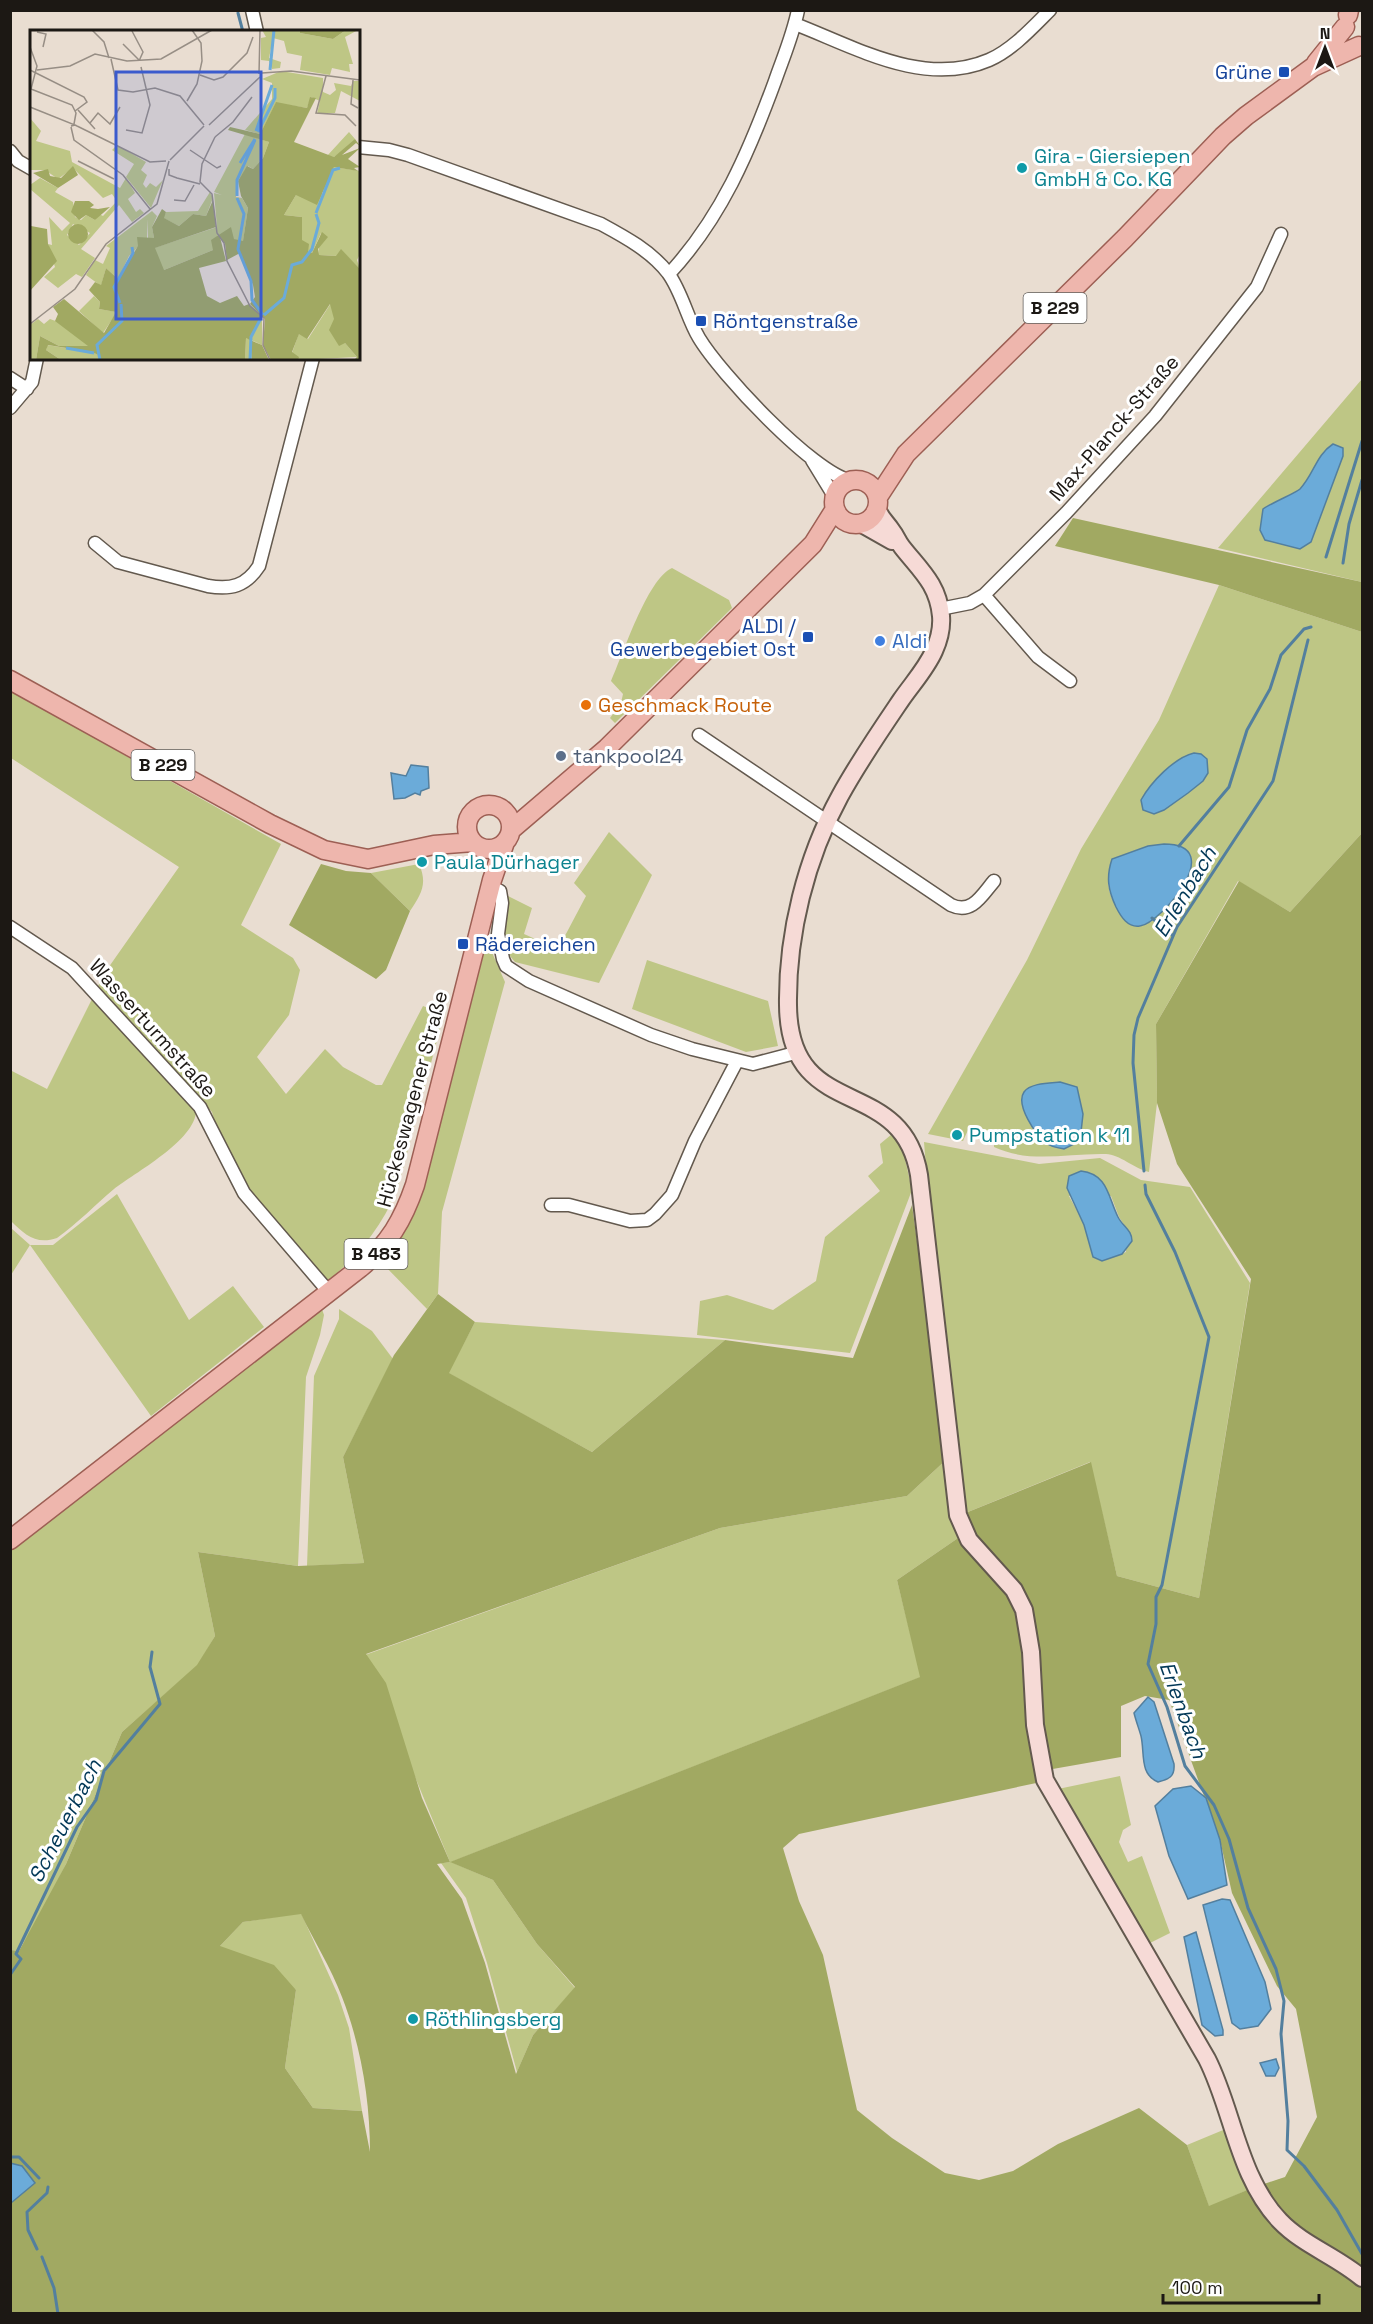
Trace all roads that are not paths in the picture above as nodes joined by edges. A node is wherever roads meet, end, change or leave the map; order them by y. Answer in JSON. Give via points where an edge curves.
{"nodes":[{"id":1,"x":252,"y":10,"type":"edge"},
{"id":2,"x":798,"y":10,"type":"edge"},
{"id":3,"x":1050,"y":10,"type":"edge"},
{"id":4,"x":1349,"y":16,"type":"edge"},
{"id":5,"x":795,"y":24,"type":"junction"},
{"id":6,"x":257,"y":30,"type":"edge"},
{"id":7,"x":1361,"y":47,"type":"edge"},
{"id":8,"x":1313,"y":67,"type":"junction"},
{"id":9,"x":360,"y":147,"type":"edge"},
{"id":10,"x":10,"y":151,"type":"edge"},
{"id":11,"x":30,"y":168,"type":"edge"},
{"id":12,"x":1281,"y":234,"type":"dead end"},
{"id":13,"x":669,"y":274,"type":"junction"},
{"id":14,"x":37,"y":360,"type":"edge"},
{"id":15,"x":312,"y":360,"type":"edge"},
{"id":16,"x":10,"y":378,"type":"edge"},
{"id":17,"x":27,"y":389,"type":"junction"},
{"id":18,"x":10,"y":408,"type":"edge"},
{"id":19,"x":906,"y":454,"type":"junction"},
{"id":20,"x":812,"y":459,"type":"junction"},
{"id":21,"x":857,"y":481,"type":"junction"},
{"id":22,"x":835,"y":502,"type":"junction"},
{"id":23,"x":877,"y":503,"type":"junction"},
{"id":24,"x":856,"y":524,"type":"junction"},
{"id":25,"x":95,"y":543,"type":"dead end"},
{"id":26,"x":813,"y":544,"type":"junction"},
{"id":27,"x":901,"y":546,"type":"junction"},
{"id":28,"x":984,"y":595,"type":"junction"},
{"id":29,"x":940,"y":609,"type":"junction"},
{"id":30,"x":10,"y":680,"type":"edge"},
{"id":31,"x":1070,"y":681,"type":"dead end"},
{"id":32,"x":699,"y":735,"type":"dead end"},
{"id":33,"x":542,"y":802,"type":"junction"},
{"id":34,"x":504,"y":811,"type":"junction"},
{"id":35,"x":827,"y":820,"type":"junction"},
{"id":36,"x":467,"y":823,"type":"junction"},
{"id":37,"x":508,"y":836,"type":"junction"},
{"id":38,"x":434,"y":845,"type":"junction"},
{"id":39,"x":479,"y":845,"type":"junction"},
{"id":40,"x":994,"y":881,"type":"dead end"},
{"id":41,"x":492,"y":883,"type":"junction"},
{"id":42,"x":10,"y":927,"type":"edge"},
{"id":43,"x":795,"y":1053,"type":"junction"},
{"id":44,"x":737,"y":1061,"type":"junction"},
{"id":45,"x":551,"y":1205,"type":"dead end"},
{"id":46,"x":328,"y":1291,"type":"junction"},
{"id":47,"x":10,"y":1540,"type":"edge"},
{"id":48,"x":1362,"y":2278,"type":"edge"}],
"edges":[{"from":1,"to":6,"type":"street"},
{"from":2,"to":5,"type":"street"},
{"from":3,"to":5,"type":"street","via":[[990,59],[944,70],[925,70],[896,62]]},
{"from":4,"to":7,"type":"main road","via":[[1349,39]]},
{"from":4,"to":8,"type":"main road","number":"B 229"},
{"from":5,"to":13,"type":"street","via":[[726,198],[690,252]]},
{"from":7,"to":8,"type":"main road","number":"B 229"},
{"from":8,"to":19,"type":"main road","number":"B 229","via":[[1223,136]]},
{"from":9,"to":13,"type":"street","via":[[408,155],[602,224],[631,240]]},
{"from":10,"to":11,"type":"street"},
{"from":12,"to":28,"type":"street","name":"Max-Planck-Straße","via":[[1257,287],[1155,416]]},
{"from":13,"to":20,"type":"street","via":[[698,337],[723,372]]},
{"from":14,"to":17,"type":"street","via":[[36,374]]},
{"from":15,"to":25,"type":"street","via":[[259,566],[252,577],[239,586],[208,586],[118,562]]},
{"from":16,"to":17,"type":"street"},
{"from":17,"to":18,"type":"street"},
{"from":19,"to":21,"type":"main road","number":"B 229"},
{"from":19,"to":23,"type":"main road","number":"B 229"},
{"from":20,"to":21,"type":"street","via":[[842,479]]},
{"from":20,"to":22,"type":"street"},
{"from":21,"to":22,"type":"main road","via":[[840,486]]},
{"from":21,"to":23,"type":"main road","via":[[871,486]]},
{"from":22,"to":24,"type":"main road","via":[[840,518]]},
{"from":22,"to":26,"type":"main road"},
{"from":23,"to":24,"type":"main road","via":[[872,518]]},
{"from":23,"to":27,"type":"street"},
{"from":24,"to":26,"type":"main road"},
{"from":24,"to":27,"type":"street"},
{"from":26,"to":33,"type":"main road","via":[[607,748]]},
{"from":27,"to":29,"type":"street","via":[[928,576]]},
{"from":28,"to":29,"type":"street","name":"Max-Planck-Straße","via":[[970,603]]},
{"from":28,"to":31,"type":"street","via":[[1038,657]]},
{"from":29,"to":35,"type":"street","via":[[940,631],[930,658]]},
{"from":30,"to":38,"type":"main road","number":"B 229","via":[[270,825],[324,850],[368,859]]},
{"from":32,"to":35,"type":"street"},
{"from":33,"to":34,"type":"main road"},
{"from":33,"to":37,"type":"main road"},
{"from":34,"to":36,"type":"main road","via":[[484,806],[471,814]]},
{"from":34,"to":37,"type":"main road","via":[[509,819]]},
{"from":35,"to":40,"type":"street","via":[[958,908],[976,903]]},
{"from":35,"to":43,"type":"street","via":[[806,880],[792,945],[788,1005]]},
{"from":36,"to":38,"type":"main road","number":"B 229"},
{"from":36,"to":39,"type":"main road","via":[[468,833]]},
{"from":37,"to":39,"type":"main road","via":[[496,848]]},
{"from":37,"to":41,"type":"main road","name":"Hückeswagener Straße","number":"B 483"},
{"from":38,"to":39,"type":"main road","number":"B 229"},
{"from":39,"to":41,"type":"main road","name":"Hückeswagener Straße","number":"B 483","via":[[491,860]]},
{"from":41,"to":44,"type":"street","via":[[500,891],[502,903],[499,947],[512,971],[651,1035]]},
{"from":41,"to":46,"type":"main road","name":"Hückeswagener Straße","number":"B 483","via":[[405,1214],[383,1247]]},
{"from":42,"to":46,"type":"street","name":"Wasserturmstraße","via":[[72,968],[196,1103],[244,1192]]},
{"from":43,"to":44,"type":"street","via":[[768,1062]]},
{"from":43,"to":48,"type":"street","via":[[818,1082],[883,1113],[904,1134],[917,1166],[958,1515],[969,1540],[1014,1590],[1024,1610],[1035,1725],[1045,1780],[1216,2076],[1230,2125],[1269,2207],[1297,2236]]},
{"from":44,"to":45,"type":"street","via":[[672,1195],[655,1214],[647,1220],[630,1221],[569,1205]]},
{"from":46,"to":47,"type":"main road","name":"Hückeswagener Straße","number":"B 483"}]}
